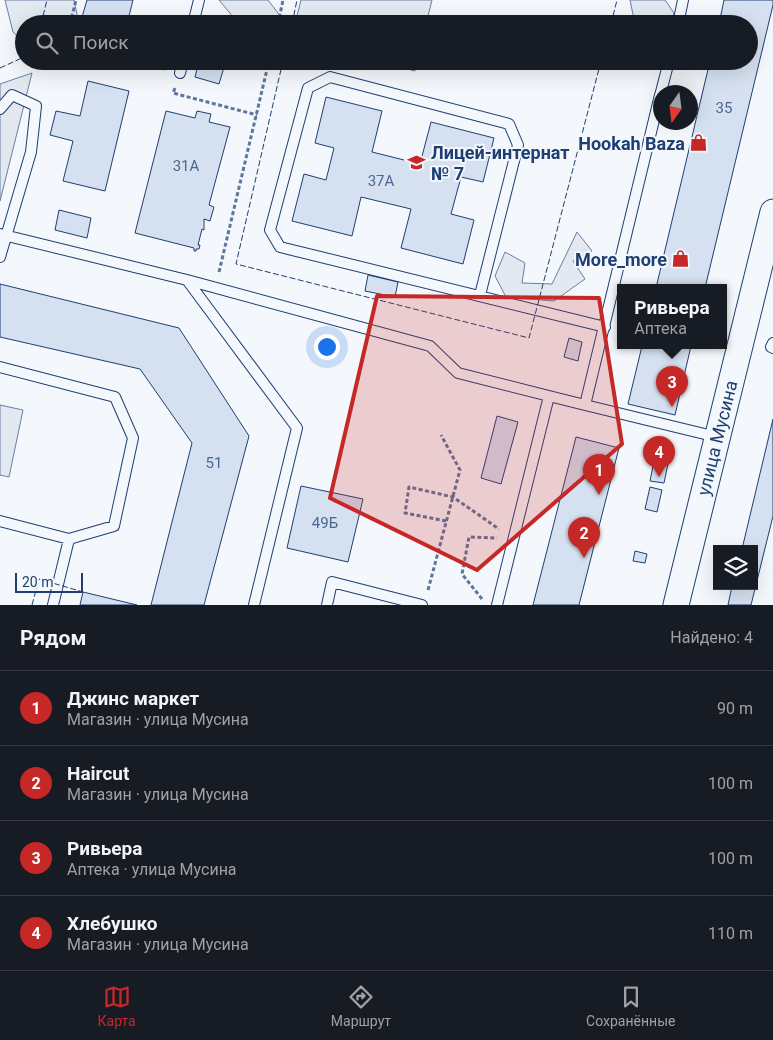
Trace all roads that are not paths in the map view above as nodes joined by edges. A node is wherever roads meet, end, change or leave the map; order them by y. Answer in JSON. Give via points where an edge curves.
{"nodes":[{"id":1,"x":199,"y":0,"type":"edge"},
{"id":2,"x":683,"y":0,"type":"edge"},
{"id":3,"x":195,"y":15,"type":"edge"},
{"id":4,"x":680,"y":15,"type":"edge"},
{"id":5,"x":181,"y":70,"type":"edge"},
{"id":6,"x":667,"y":70,"type":"edge"},
{"id":7,"x":180,"y":73,"type":"road end"},
{"id":8,"x":663,"y":85,"type":"edge"},
{"id":9,"x":0,"y":109,"type":"edge"},
{"id":10,"x":653,"y":127,"type":"edge"},
{"id":11,"x":773,"y":212,"type":"edge"},
{"id":12,"x":3,"y":235,"type":"edge"},
{"id":13,"x":0,"y":257,"type":"edge"},
{"id":14,"x":187,"y":280,"type":"junction"},
{"id":15,"x":480,"y":296,"type":"junction"},
{"id":16,"x":605,"y":327,"type":"junction"},
{"id":17,"x":773,"y":342,"type":"edge"},
{"id":18,"x":773,"y":348,"type":"edge"},
{"id":19,"x":0,"y":367,"type":"edge"},
{"id":20,"x":549,"y":396,"type":"junction"},
{"id":21,"x":585,"y":405,"type":"junction"},
{"id":22,"x":717,"y":437,"type":"junction"},
{"id":23,"x":0,"y":521,"type":"edge"},
{"id":24,"x":69,"y":539,"type":"junction"},
{"id":25,"x":424,"y":600,"type":"edge"},
{"id":26,"x":53,"y":605,"type":"edge"},
{"id":27,"x":254,"y":605,"type":"edge"},
{"id":28,"x":327,"y":605,"type":"edge"},
{"id":29,"x":497,"y":605,"type":"edge"},
{"id":30,"x":676,"y":605,"type":"edge"}],
"edges":[{"from":1,"to":3,"type":"lane"},
{"from":2,"to":4,"type":"lane"},
{"from":5,"to":7,"type":"lane"},
{"from":6,"to":8,"type":"lane"},
{"from":9,"to":12,"type":"lane","via":[[12,95],[36,106],[32,152]]},
{"from":10,"to":16,"type":"lane"},
{"from":11,"to":22,"type":"street","name":"улица Мусина","via":[[760,281]]},
{"from":12,"to":13,"type":"lane"},
{"from":12,"to":14,"type":"lane"},
{"from":14,"to":20,"type":"lane","via":[[430,346],[458,373]]},
{"from":14,"to":27,"type":"lane","via":[[297,428]]},
{"from":15,"to":15,"type":"lane","via":[[280,247],[270,230],[308,88],[330,76],[509,124],[518,145]]},
{"from":15,"to":16,"type":"lane"},
{"from":16,"to":21,"type":"lane"},
{"from":17,"to":18,"type":"lane"},
{"from":19,"to":24,"type":"lane","via":[[116,397],[133,438],[114,526]]},
{"from":20,"to":21,"type":"lane"},
{"from":20,"to":29,"type":"lane"},
{"from":21,"to":22,"type":"lane"},
{"from":22,"to":30,"type":"street","name":"улица Мусина"},
{"from":23,"to":24,"type":"lane"},
{"from":24,"to":26,"type":"lane"},
{"from":25,"to":28,"type":"lane","via":[[332,582]]}]}
